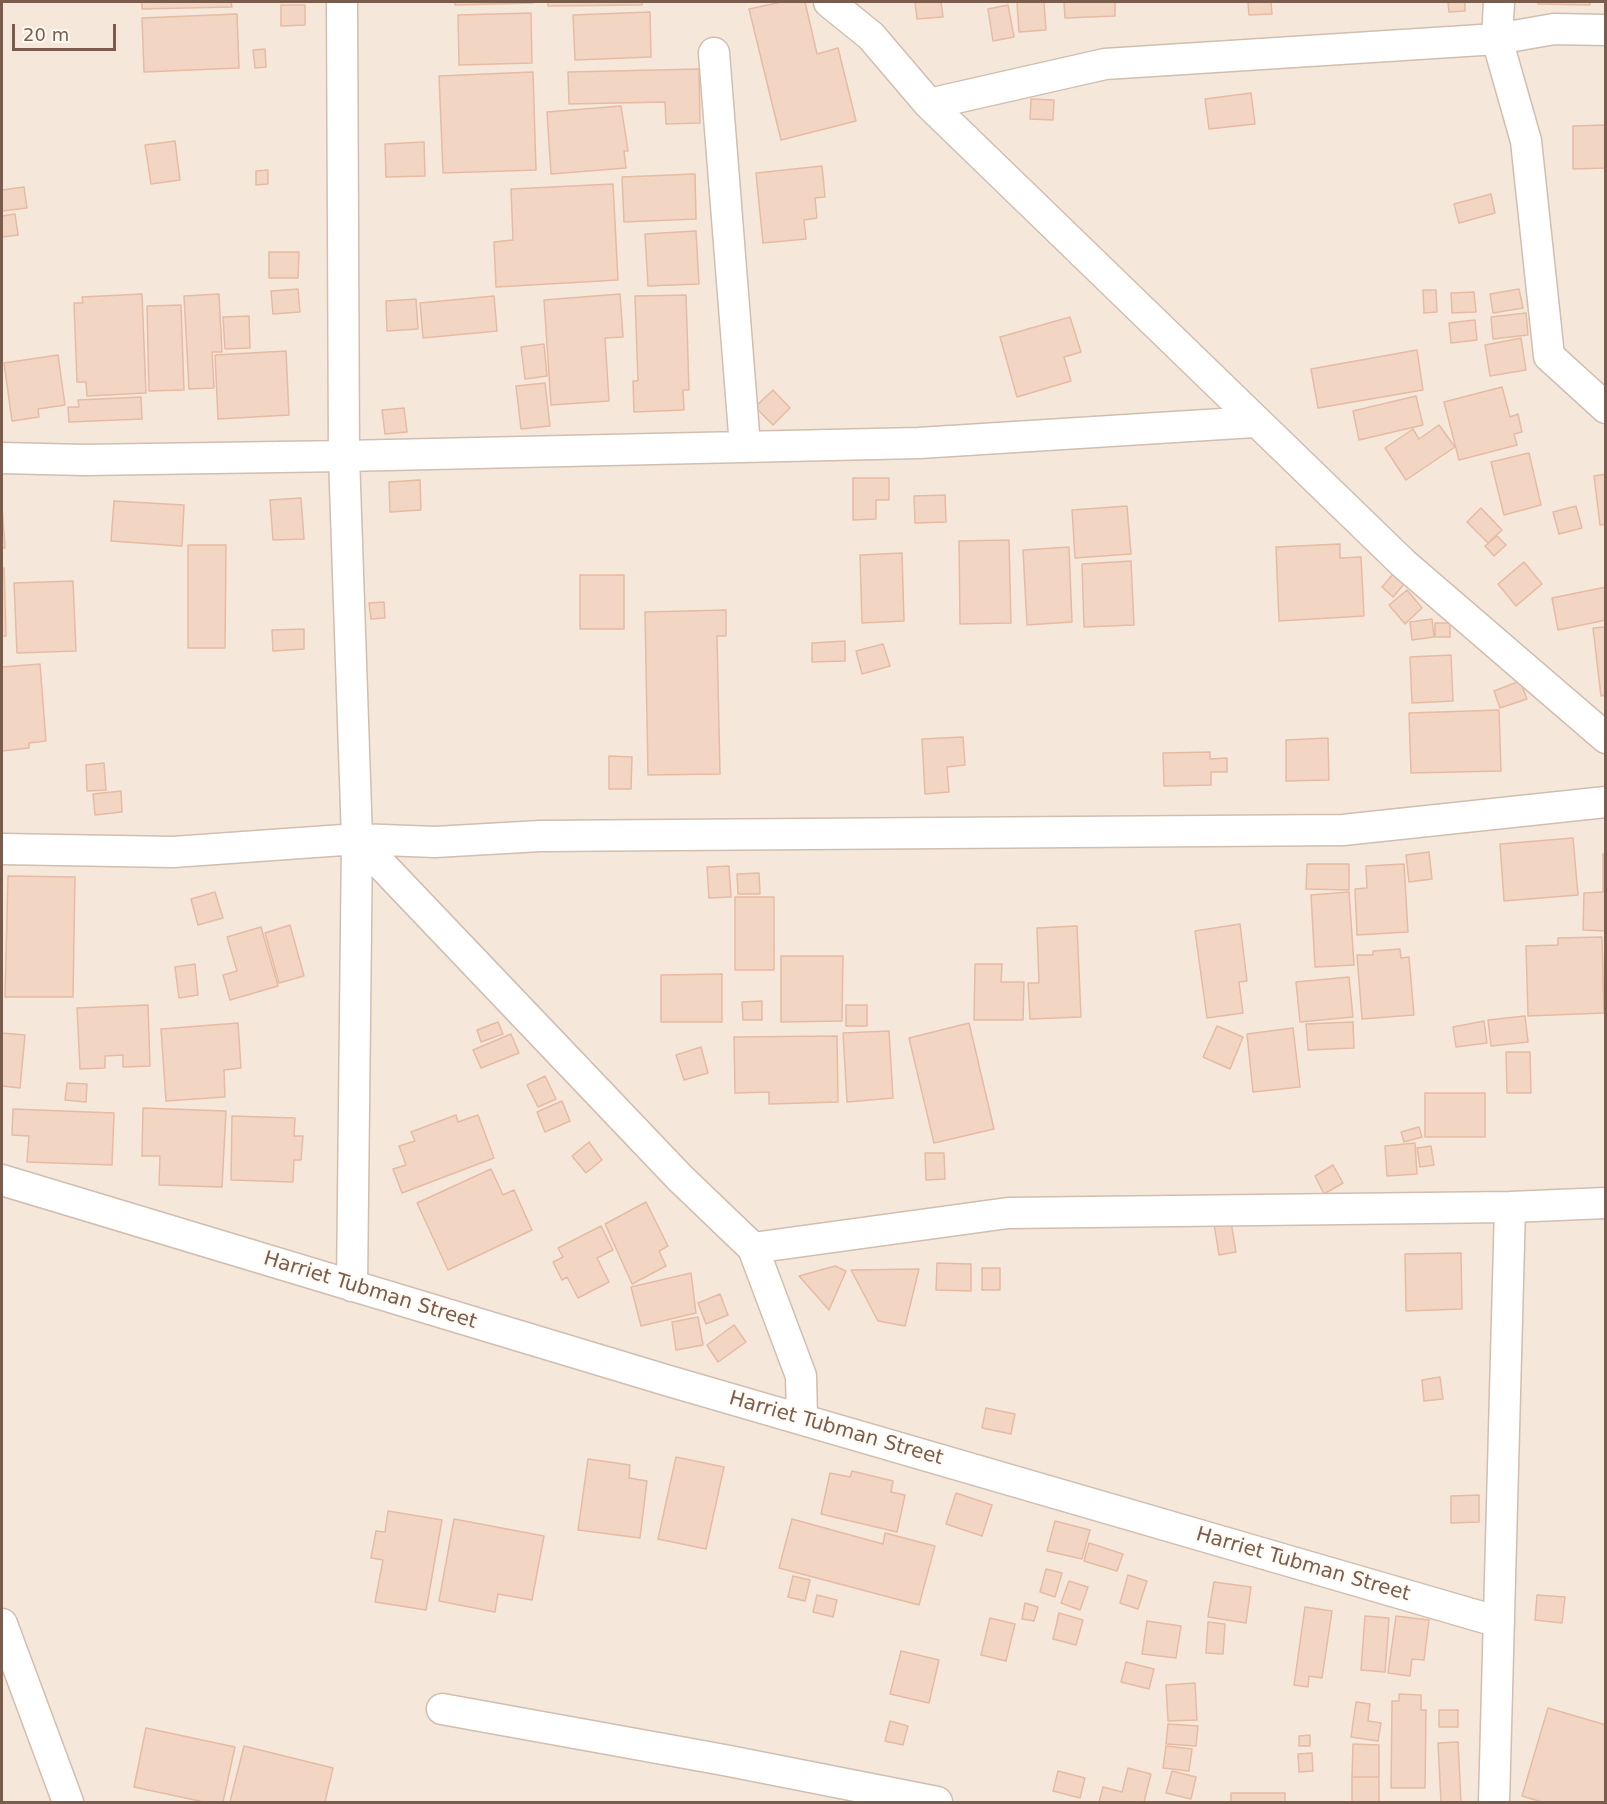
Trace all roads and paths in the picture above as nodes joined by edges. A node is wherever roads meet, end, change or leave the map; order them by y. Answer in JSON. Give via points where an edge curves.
{"nodes":[{"id":1,"x":342,"y":2,"type":"edge"},
{"id":2,"x":829,"y":2,"type":"edge"},
{"id":3,"x":1499,"y":2,"type":"edge"},
{"id":4,"x":1605,"y":30,"type":"edge"},
{"id":5,"x":1497,"y":39,"type":"junction"},
{"id":6,"x":714,"y":53,"type":"dead end"},
{"id":7,"x":929,"y":104,"type":"junction"},
{"id":8,"x":1605,"y":408,"type":"edge"},
{"id":9,"x":1254,"y":422,"type":"junction"},
{"id":10,"x":745,"y":446,"type":"junction"},
{"id":11,"x":344,"y":456,"type":"junction"},
{"id":12,"x":2,"y":458,"type":"edge"},
{"id":13,"x":1605,"y":738,"type":"edge"},
{"id":14,"x":1605,"y":802,"type":"edge"},
{"id":15,"x":357,"y":839,"type":"junction"},
{"id":16,"x":2,"y":849,"type":"edge"},
{"id":17,"x":2,"y":1180,"type":"edge"},
{"id":18,"x":1605,"y":1203,"type":"edge"},
{"id":19,"x":1510,"y":1207,"type":"junction"},
{"id":20,"x":753,"y":1248,"type":"junction"},
{"id":21,"x":352,"y":1286,"type":"junction"},
{"id":22,"x":802,"y":1419,"type":"junction"},
{"id":23,"x":1499,"y":1622,"type":"junction"},
{"id":24,"x":2,"y":1624,"type":"edge"},
{"id":25,"x":442,"y":1709,"type":"dead end"},
{"id":26,"x":68,"y":1803,"type":"edge"},
{"id":27,"x":937,"y":1803,"type":"edge"},
{"id":28,"x":1494,"y":1803,"type":"edge"}],
"edges":[{"from":1,"to":11,"type":"street"},
{"from":2,"to":7,"type":"street","via":[[871,36]]},
{"from":3,"to":5,"type":"street"},
{"from":4,"to":5,"type":"street","via":[[1554,29]]},
{"from":5,"to":7,"type":"street","via":[[1105,64]]},
{"from":5,"to":8,"type":"street","via":[[1526,141],[1549,356]]},
{"from":6,"to":10,"type":"street"},
{"from":7,"to":9,"type":"street"},
{"from":9,"to":10,"type":"street","via":[[919,444]]},
{"from":9,"to":13,"type":"street","via":[[1404,564]]},
{"from":10,"to":11,"type":"street"},
{"from":11,"to":12,"type":"street"},
{"from":11,"to":15,"type":"street"},
{"from":14,"to":15,"type":"street","via":[[1343,830],[540,836],[435,842]]},
{"from":15,"to":16,"type":"street","via":[[173,852]]},
{"from":15,"to":20,"type":"street","via":[[680,1178]]},
{"from":15,"to":21,"type":"street"},
{"from":17,"to":21,"type":"street","name":"Harriet Tubman Street"},
{"from":18,"to":19,"type":"street"},
{"from":19,"to":20,"type":"street","via":[[1008,1213]]},
{"from":19,"to":23,"type":"street"},
{"from":20,"to":22,"type":"street","via":[[801,1376]]},
{"from":21,"to":22,"type":"street","name":"Harriet Tubman Street"},
{"from":22,"to":23,"type":"street","name":"Harriet Tubman Street"},
{"from":23,"to":28,"type":"street"},
{"from":24,"to":26,"type":"street"},
{"from":25,"to":27,"type":"street"}]}
